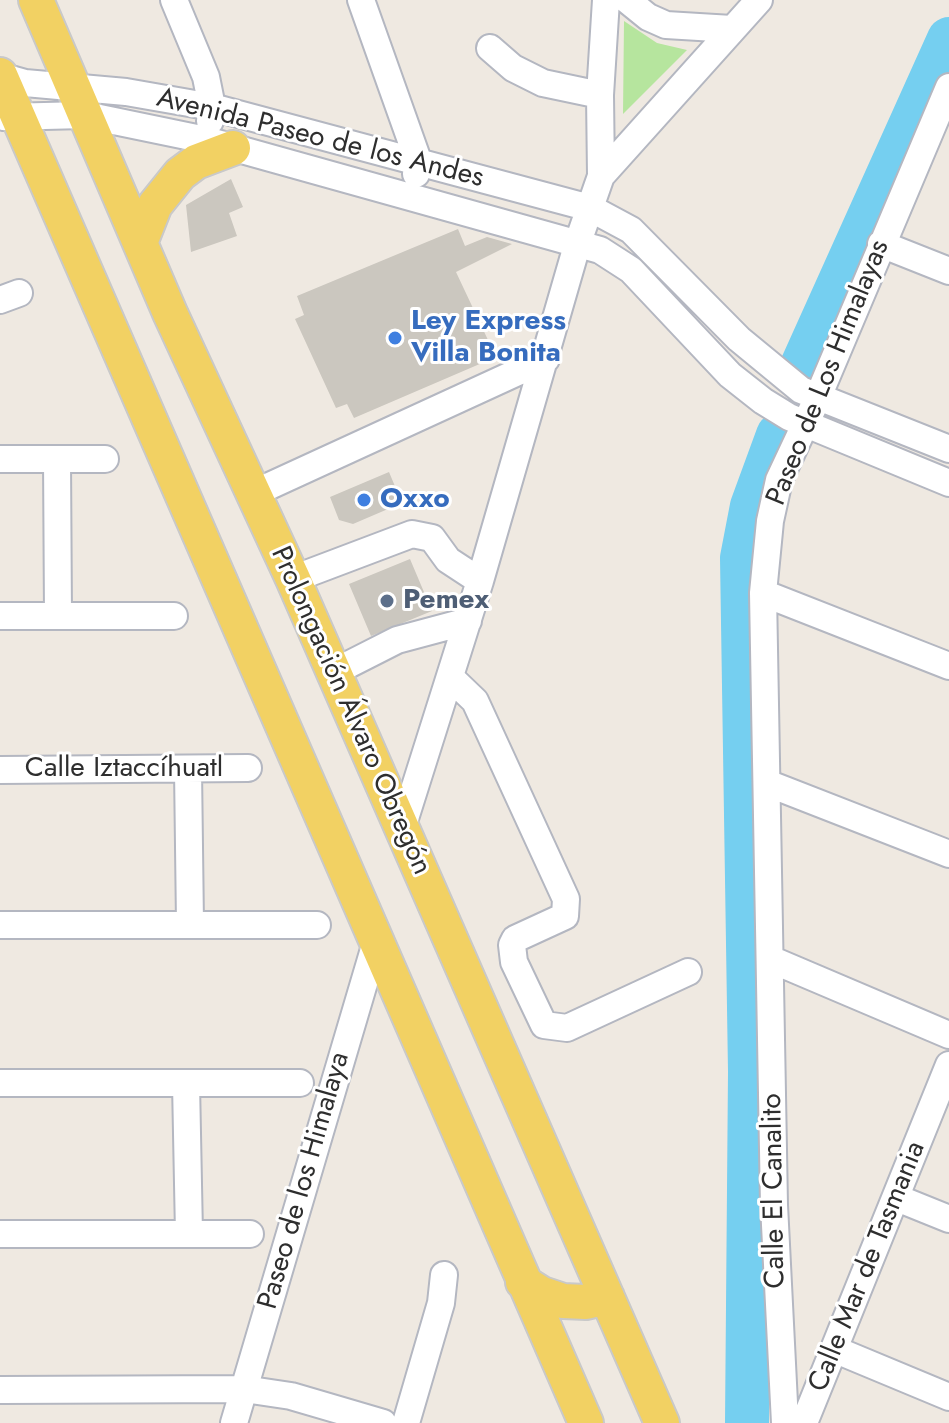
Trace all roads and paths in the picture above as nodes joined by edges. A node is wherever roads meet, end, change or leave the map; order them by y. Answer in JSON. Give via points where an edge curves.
{"nodes":[{"id":1,"x":36,"y":0,"type":"edge"},
{"id":2,"x":174,"y":0,"type":"edge"},
{"id":3,"x":361,"y":0,"type":"edge"},
{"id":4,"x":606,"y":0,"type":"edge"},
{"id":5,"x":627,"y":0,"type":"edge"},
{"id":6,"x":759,"y":0,"type":"edge"},
{"id":7,"x":732,"y":29,"type":"junction"},
{"id":8,"x":490,"y":48,"type":"dead end"},
{"id":9,"x":0,"y":76,"type":"edge"},
{"id":10,"x":948,"y":90,"type":"edge"},
{"id":11,"x":600,"y":95,"type":"junction"},
{"id":12,"x":80,"y":102,"type":"junction"},
{"id":13,"x":212,"y":107,"type":"junction"},
{"id":14,"x":9,"y":116,"type":"edge"},
{"id":15,"x":220,"y":144,"type":"junction"},
{"id":16,"x":419,"y":163,"type":"junction"},
{"id":17,"x":601,"y":176,"type":"junction"},
{"id":18,"x":409,"y":197,"type":"junction"},
{"id":19,"x":590,"y":208,"type":"junction"},
{"id":20,"x":578,"y":242,"type":"junction"},
{"id":21,"x":140,"y":243,"type":"junction"},
{"id":22,"x":881,"y":244,"type":"junction"},
{"id":23,"x":949,"y":271,"type":"edge"},
{"id":24,"x":546,"y":359,"type":"junction"},
{"id":25,"x":818,"y":397,"type":"junction"},
{"id":26,"x":807,"y":424,"type":"junction"},
{"id":27,"x":949,"y":449,"type":"edge"},
{"id":28,"x":0,"y":459,"type":"edge"},
{"id":29,"x":57,"y":459,"type":"junction"},
{"id":30,"x":105,"y":459,"type":"dead end"},
{"id":31,"x":949,"y":483,"type":"edge"},
{"id":32,"x":252,"y":494,"type":"junction"},
{"id":33,"x":293,"y":579,"type":"junction"},
{"id":34,"x":480,"y":581,"type":"junction"},
{"id":35,"x":763,"y":593,"type":"junction"},
{"id":36,"x":0,"y":616,"type":"edge"},
{"id":37,"x":58,"y":616,"type":"junction"},
{"id":38,"x":174,"y":616,"type":"dead end"},
{"id":39,"x":468,"y":621,"type":"junction"},
{"id":40,"x":949,"y":666,"type":"edge"},
{"id":41,"x":332,"y":673,"type":"junction"},
{"id":42,"x":450,"y":677,"type":"junction"},
{"id":43,"x":248,"y":768,"type":"dead end"},
{"id":44,"x":188,"y":769,"type":"junction"},
{"id":45,"x":0,"y":770,"type":"edge"},
{"id":46,"x":767,"y":783,"type":"junction"},
{"id":47,"x":402,"y":828,"type":"junction"},
{"id":48,"x":949,"y":854,"type":"edge"},
{"id":49,"x":190,"y":924,"type":"junction"},
{"id":50,"x":0,"y":925,"type":"edge"},
{"id":51,"x":317,"y":925,"type":"dead end"},
{"id":52,"x":377,"y":939,"type":"junction"},
{"id":53,"x":770,"y":959,"type":"junction"},
{"id":54,"x":688,"y":972,"type":"dead end"},
{"id":55,"x":949,"y":1035,"type":"edge"},
{"id":56,"x":949,"y":1065,"type":"edge"},
{"id":57,"x":0,"y":1083,"type":"edge"},
{"id":58,"x":186,"y":1083,"type":"junction"},
{"id":59,"x":300,"y":1083,"type":"dead end"},
{"id":60,"x":897,"y":1198,"type":"junction"},
{"id":61,"x":949,"y":1219,"type":"edge"},
{"id":62,"x":0,"y":1234,"type":"edge"},
{"id":63,"x":189,"y":1234,"type":"junction"},
{"id":64,"x":250,"y":1234,"type":"dead end"},
{"id":65,"x":444,"y":1275,"type":"dead end"},
{"id":66,"x":523,"y":1282,"type":"junction"},
{"id":67,"x":607,"y":1297,"type":"junction"},
{"id":68,"x":836,"y":1350,"type":"junction"},
{"id":69,"x":244,"y":1389,"type":"junction"},
{"id":70,"x":0,"y":1390,"type":"edge"},
{"id":71,"x":949,"y":1397,"type":"edge"},
{"id":72,"x":234,"y":1423,"type":"edge"},
{"id":73,"x":383,"y":1423,"type":"edge"},
{"id":74,"x":406,"y":1423,"type":"edge"},
{"id":75,"x":586,"y":1423,"type":"edge"},
{"id":76,"x":662,"y":1423,"type":"edge"},
{"id":77,"x":785,"y":1423,"type":"edge"},
{"id":78,"x":804,"y":1423,"type":"edge"}],
"edges":[{"from":1,"to":12,"type":"main road","name":"Prolongación Álvaro Obregón"},
{"from":2,"to":13,"type":"street","via":[[206,77]]},
{"from":3,"to":16,"type":"street"},
{"from":4,"to":11,"type":"street"},
{"from":5,"to":7,"type":"street","via":[[666,25]]},
{"from":6,"to":7,"type":"street"},
{"from":7,"to":17,"type":"street"},
{"from":8,"to":11,"type":"street","via":[[513,68],[543,83]]},
{"from":9,"to":12,"type":"street","name":"Avenida Paseo de los Andes"},
{"from":9,"to":14,"type":"main road"},
{"from":10,"to":22,"type":"street","name":"Paseo de Los Himalayas"},
{"from":11,"to":17,"type":"street"},
{"from":12,"to":13,"type":"street","name":"Avenida Paseo de los Andes","via":[[126,92]]},
{"from":12,"to":14,"type":"street","name":"Avenida Paseo de los Andes"},
{"from":12,"to":15,"type":"street","name":"Avenida Paseo de los Andes"},
{"from":12,"to":21,"type":"main road","name":"Prolongación Álvaro Obregón"},
{"from":13,"to":15,"type":"street"},
{"from":13,"to":16,"type":"street","name":"Avenida Paseo de los Andes"},
{"from":14,"to":52,"type":"main road"},
{"from":15,"to":18,"type":"street","name":"Avenida Paseo de los Andes"},
{"from":15,"to":21,"type":"main road","via":[[180,174],[155,205]]},
{"from":16,"to":18,"type":"street"},
{"from":16,"to":19,"type":"street","name":"Avenida Paseo de los Andes"},
{"from":17,"to":19,"type":"street"},
{"from":18,"to":20,"type":"street","name":"Avenida Paseo de los Andes"},
{"from":19,"to":20,"type":"street"},
{"from":19,"to":25,"type":"street","name":"Avenida Paseo de los Andes","via":[[631,230],[780,376]]},
{"from":20,"to":24,"type":"street"},
{"from":20,"to":26,"type":"street","name":"Avenida Paseo de los Andes","via":[[622,263],[730,375],[763,401]]},
{"from":21,"to":32,"type":"main road","name":"Prolongación Álvaro Obregón"},
{"from":22,"to":23,"type":"street"},
{"from":22,"to":25,"type":"street","name":"Paseo de Los Himalayas"},
{"from":24,"to":32,"type":"street"},
{"from":24,"to":34,"type":"street"},
{"from":25,"to":26,"type":"street","name":"Paseo de Los Himalayas"},
{"from":25,"to":27,"type":"street","name":"Avenida Paseo de los Andes"},
{"from":26,"to":31,"type":"street","name":"Avenida Paseo de los Andes"},
{"from":26,"to":35,"type":"street","name":"Paseo de Los Himalayas","via":[[773,500]]},
{"from":28,"to":29,"type":"street"},
{"from":29,"to":30,"type":"street"},
{"from":29,"to":37,"type":"street"},
{"from":32,"to":33,"type":"main road","name":"Prolongación Álvaro Obregón"},
{"from":33,"to":34,"type":"street","via":[[412,534],[432,538],[455,565]]},
{"from":33,"to":41,"type":"main road","name":"Prolongación Álvaro Obregón"},
{"from":34,"to":39,"type":"street"},
{"from":35,"to":40,"type":"street"},
{"from":35,"to":46,"type":"street","name":"Paseo de Los Himalayas"},
{"from":36,"to":37,"type":"street"},
{"from":37,"to":38,"type":"street"},
{"from":39,"to":41,"type":"street","via":[[397,640]]},
{"from":39,"to":42,"type":"street"},
{"from":41,"to":47,"type":"main road","name":"Prolongación Álvaro Obregón"},
{"from":42,"to":47,"type":"street"},
{"from":42,"to":54,"type":"street","via":[[475,701],[566,899],[565,916],[512,945],[514,962],[544,1025],[567,1028]]},
{"from":43,"to":44,"type":"street","name":"Calle Iztaccíhuatl"},
{"from":44,"to":45,"type":"street","name":"Calle Iztaccíhuatl"},
{"from":44,"to":49,"type":"street"},
{"from":46,"to":48,"type":"street"},
{"from":46,"to":53,"type":"street","name":"Paseo de Los Himalayas"},
{"from":47,"to":67,"type":"main road","name":"Prolongación Álvaro Obregón"},
{"from":49,"to":50,"type":"street"},
{"from":49,"to":51,"type":"street"},
{"from":52,"to":66,"type":"main road"},
{"from":52,"to":69,"type":"street","name":"Paseo de los Himalaya"},
{"from":53,"to":55,"type":"street"},
{"from":53,"to":77,"type":"street","name":"Calle El Canalito"},
{"from":56,"to":60,"type":"street","name":"Calle Mar de Tasmania"},
{"from":57,"to":58,"type":"street"},
{"from":58,"to":59,"type":"street"},
{"from":58,"to":63,"type":"street"},
{"from":60,"to":61,"type":"street"},
{"from":60,"to":68,"type":"street","name":"Calle Mar de Tasmania"},
{"from":62,"to":63,"type":"street"},
{"from":63,"to":64,"type":"street"},
{"from":65,"to":74,"type":"street","via":[[441,1303]]},
{"from":66,"to":67,"type":"main road","via":[[563,1301]]},
{"from":66,"to":75,"type":"main road"},
{"from":67,"to":76,"type":"main road","name":"Prolongación Álvaro Obregón"},
{"from":68,"to":71,"type":"street"},
{"from":68,"to":78,"type":"street","name":"Calle Mar de Tasmania"},
{"from":69,"to":70,"type":"street"},
{"from":69,"to":72,"type":"street","name":"Paseo de los Himalaya"},
{"from":69,"to":73,"type":"street","via":[[291,1396]]}]}
